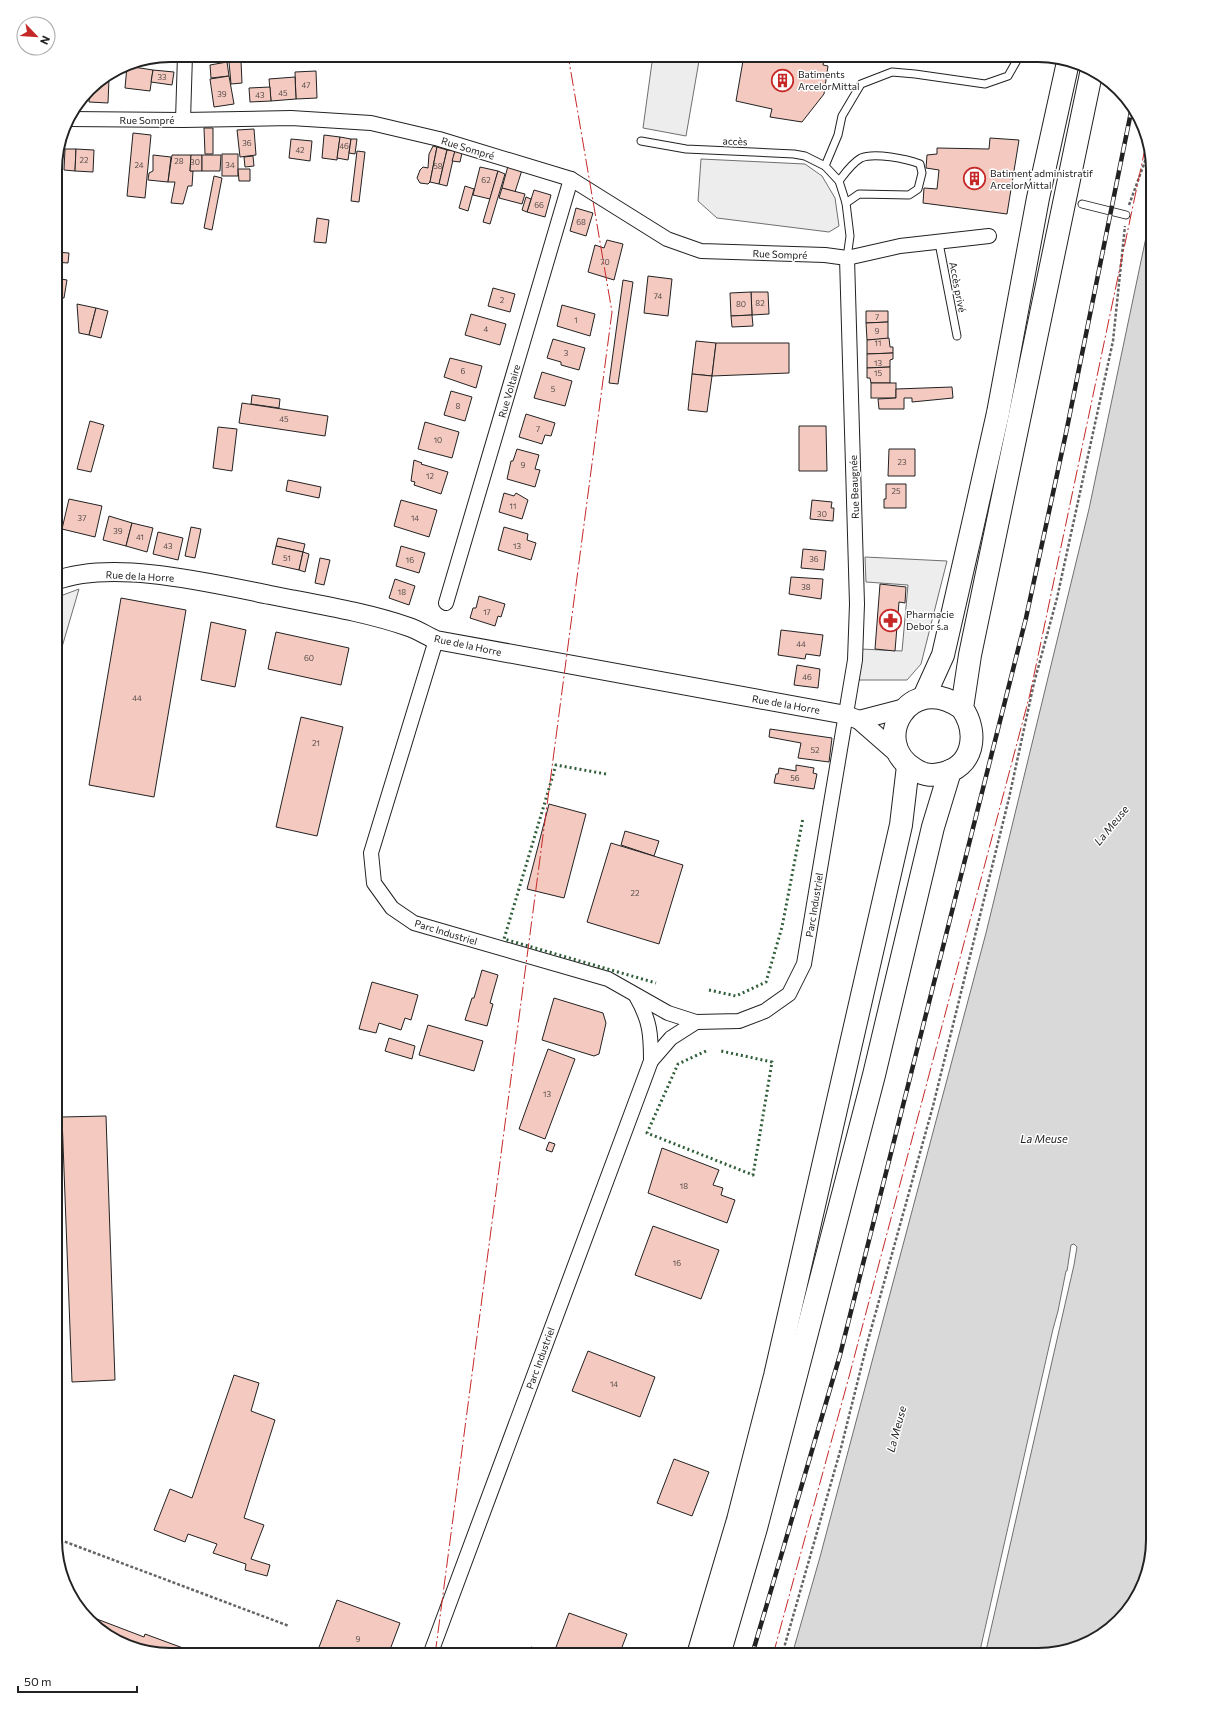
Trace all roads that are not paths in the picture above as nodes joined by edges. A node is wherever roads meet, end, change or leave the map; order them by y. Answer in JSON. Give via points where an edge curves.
{"nodes":[{"id":1,"x":185,"y":62,"type":"edge"},
{"id":2,"x":1016,"y":62,"type":"edge"},
{"id":3,"x":1067,"y":66,"type":"edge"},
{"id":4,"x":1091,"y":76,"type":"edge"},
{"id":5,"x":75,"y":118,"type":"edge"},
{"id":6,"x":181,"y":120,"type":"junction"},
{"id":7,"x":641,"y":141,"type":"dead end"},
{"id":8,"x":826,"y":166,"type":"junction"},
{"id":9,"x":571,"y":179,"type":"junction"},
{"id":10,"x":840,"y":182,"type":"junction"},
{"id":11,"x":846,"y":203,"type":"junction"},
{"id":12,"x":1082,"y":204,"type":"dead end"},
{"id":13,"x":1126,"y":215,"type":"road end"},
{"id":14,"x":989,"y":236,"type":"dead end"},
{"id":15,"x":939,"y":243,"type":"junction"},
{"id":16,"x":847,"y":258,"type":"junction"},
{"id":17,"x":956,"y":336,"type":"dead end"},
{"id":18,"x":62,"y":578,"type":"edge"},
{"id":19,"x":446,"y":603,"type":"dead end"},
{"id":20,"x":436,"y":640,"type":"junction"},
{"id":21,"x":924,"y":697,"type":"junction"},
{"id":22,"x":905,"y":708,"type":"junction"},
{"id":23,"x":962,"y":708,"type":"junction"},
{"id":24,"x":852,"y":717,"type":"junction"},
{"id":25,"x":904,"y":761,"type":"junction"},
{"id":26,"x":950,"y":771,"type":"junction"},
{"id":27,"x":635,"y":994,"type":"junction"},
{"id":28,"x":696,"y":1022,"type":"junction"},
{"id":29,"x":650,"y":1061,"type":"junction"},
{"id":30,"x":433,"y":1648,"type":"edge"},
{"id":31,"x":700,"y":1648,"type":"edge"},
{"id":32,"x":721,"y":1648,"type":"edge"}],
"edges":[{"from":1,"to":6,"type":"street"},
{"from":2,"to":8,"type":"lane","via":[[1008,76],[985,84],[892,72],[861,84],[842,116]]},
{"from":3,"to":21,"type":"highway","via":[[1038,198],[998,414],[943,655]]},
{"from":4,"to":23,"type":"highway","via":[[972,648]]},
{"from":5,"to":6,"type":"street","name":"Rue Sompré"},
{"from":6,"to":9,"type":"street","name":"Rue Sompré","via":[[290,118],[371,123],[439,139]]},
{"from":7,"to":8,"type":"lane","name":"accès","via":[[686,149],[794,154]]},
{"from":8,"to":10,"type":"lane"},
{"from":9,"to":16,"type":"street","name":"Rue Sompré","via":[[667,238],[701,251]]},
{"from":9,"to":19,"type":"street","name":"Rue Voltaire"},
{"from":10,"to":11,"type":"lane"},
{"from":10,"to":11,"type":"lane","via":[[849,168],[860,159],[870,156],[910,160],[920,164],[922,173],[918,189],[909,195],[859,194]]},
{"from":11,"to":16,"type":"lane","via":[[850,236]]},
{"from":12,"to":13,"type":"lane"},
{"from":14,"to":15,"type":"street"},
{"from":15,"to":16,"type":"street","via":[[900,246]]},
{"from":15,"to":17,"type":"lane","name":"Accès privé"},
{"from":16,"to":24,"type":"street","name":"Rue Beaugnée","via":[[857,604]]},
{"from":18,"to":20,"type":"street","name":"Rue de la Horre","via":[[70,575],[115,573],[165,575],[330,607],[409,627]]},
{"from":20,"to":24,"type":"street","name":"Rue de la Horre"},
{"from":20,"to":27,"type":"street","name":"Parc Industriel","via":[[371,853],[374,883],[392,908],[414,923],[608,979]]},
{"from":21,"to":22,"type":"highway"},
{"from":21,"to":23,"type":"highway","via":[[938,696],[951,700]]},
{"from":22,"to":24,"type":"street"},
{"from":22,"to":25,"type":"highway","via":[[895,728],[894,742]]},
{"from":23,"to":26,"type":"highway","via":[[969,718],[972,743],[968,754]]},
{"from":24,"to":25,"type":"street"},
{"from":24,"to":28,"type":"street","name":"Parc Industriel","via":[[804,964],[789,994],[765,1011],[739,1021]]},
{"from":25,"to":26,"type":"highway","via":[[918,772],[928,775]]},
{"from":25,"to":31,"type":"highway","via":[[901,825],[776,1376]]},
{"from":26,"to":32,"type":"highway","via":[[935,820],[874,1075],[795,1379]]},
{"from":27,"to":28,"type":"street","name":"Parc Industriel","via":[[668,1013]]},
{"from":27,"to":29,"type":"street","name":"Parc Industriel","via":[[646,1012],[651,1031]]},
{"from":28,"to":29,"type":"street","name":"Parc Industriel","via":[[671,1038]]},
{"from":29,"to":30,"type":"street","name":"Parc Industriel"}]}
